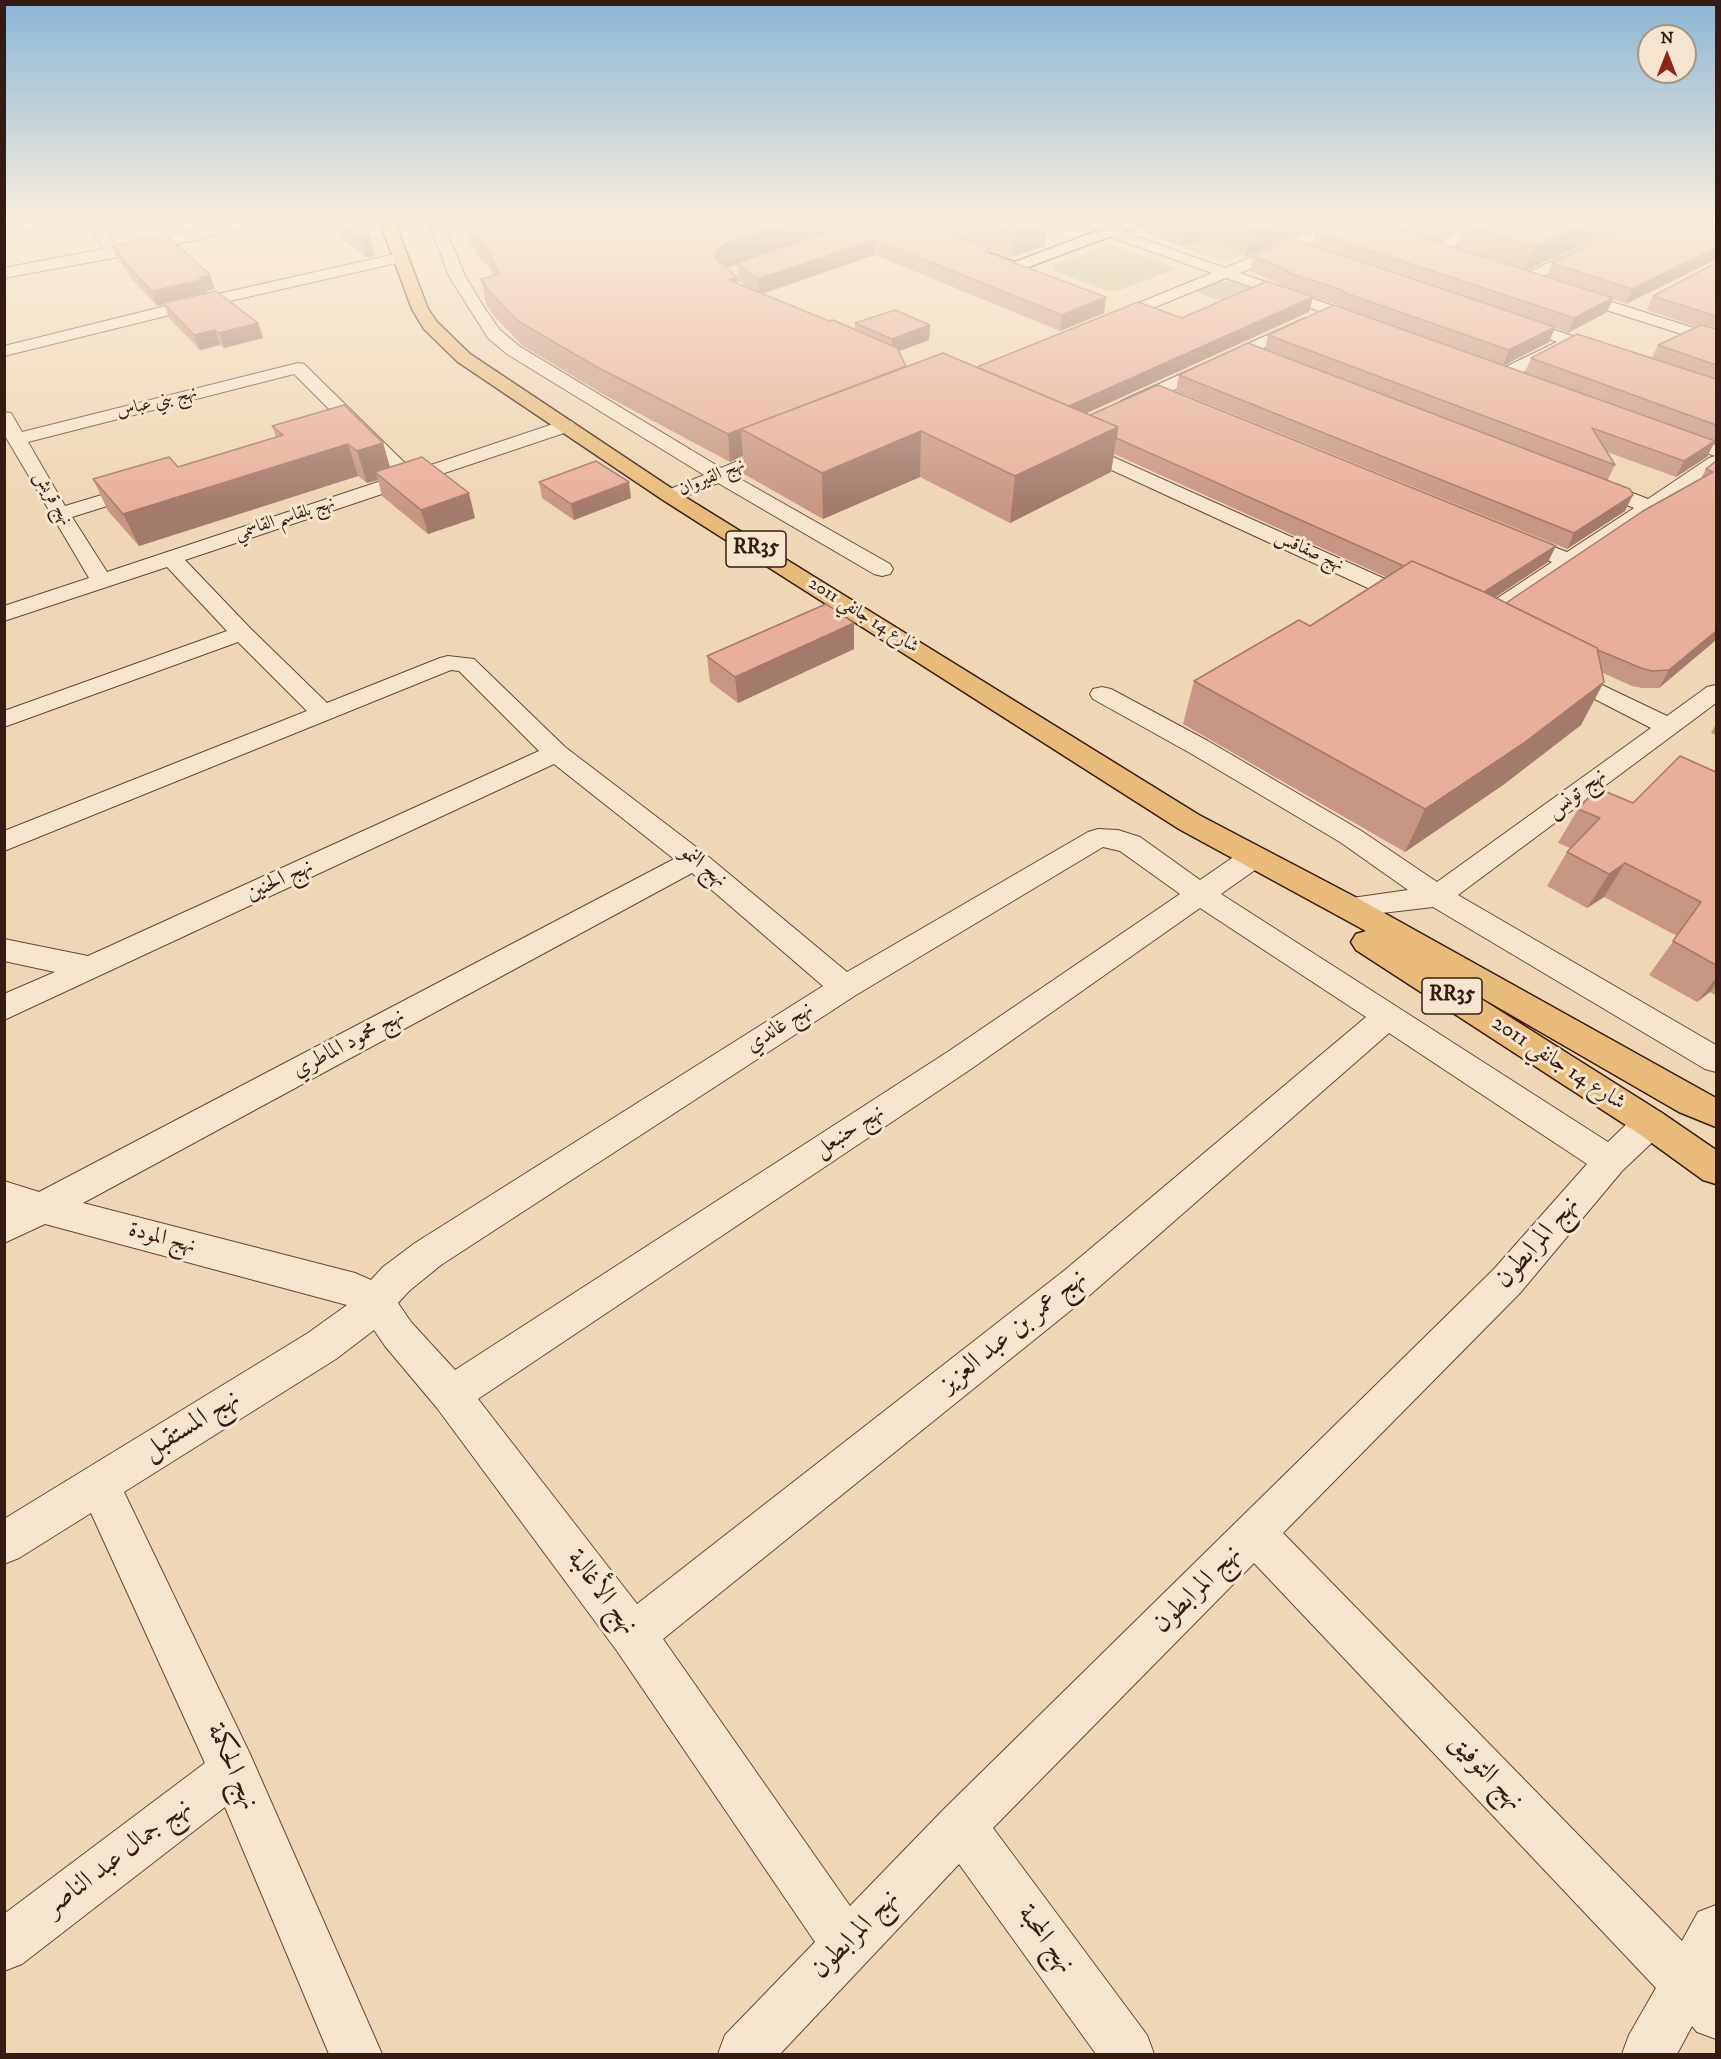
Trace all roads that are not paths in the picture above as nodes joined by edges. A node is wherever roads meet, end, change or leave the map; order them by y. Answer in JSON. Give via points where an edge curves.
{"nodes":[{"id":1,"x":145,"y":316,"type":"edge"},
{"id":2,"x":424,"y":316,"type":"edge"},
{"id":3,"x":483,"y":316,"type":"edge"},
{"id":4,"x":1120,"y":316,"type":"edge"},
{"id":5,"x":1319,"y":316,"type":"edge"},
{"id":6,"x":1348,"y":316,"type":"edge"},
{"id":7,"x":1496,"y":316,"type":"edge"},
{"id":8,"x":1619,"y":316,"type":"edge"},
{"id":9,"x":1640,"y":316,"type":"edge"},
{"id":10,"x":1608,"y":322,"type":"dead end"},
{"id":11,"x":1096,"y":325,"type":"edge"},
{"id":12,"x":1386,"y":330,"type":"edge"},
{"id":13,"x":1590,"y":332,"type":"dead end"},
{"id":14,"x":1716,"y":340,"type":"edge"},
{"id":15,"x":1572,"y":341,"type":"junction"},
{"id":16,"x":4,"y":351,"type":"edge"},
{"id":17,"x":1247,"y":351,"type":"junction"},
{"id":18,"x":1269,"y":359,"type":"edge"},
{"id":19,"x":1628,"y":361,"type":"edge"},
{"id":20,"x":1527,"y":382,"type":"edge"},
{"id":21,"x":1157,"y":392,"type":"junction"},
{"id":22,"x":1180,"y":401,"type":"edge"},
{"id":23,"x":1116,"y":410,"type":"edge"},
{"id":24,"x":4,"y":417,"type":"edge"},
{"id":25,"x":356,"y":424,"type":"junction"},
{"id":26,"x":566,"y":426,"type":"junction"},
{"id":27,"x":1075,"y":428,"type":"edge"},
{"id":28,"x":1650,"y":428,"type":"edge"},
{"id":29,"x":333,"y":431,"type":"edge"},
{"id":30,"x":18,"y":439,"type":"junction"},
{"id":31,"x":798,"y":442,"type":"edge"},
{"id":32,"x":1716,"y":451,"type":"edge"},
{"id":33,"x":1716,"y":462,"type":"edge"},
{"id":34,"x":720,"y":476,"type":"junction"},
{"id":35,"x":1575,"y":477,"type":"edge"},
{"id":36,"x":410,"y":478,"type":"junction"},
{"id":37,"x":162,"y":483,"type":"edge"},
{"id":38,"x":670,"y":496,"type":"junction"},
{"id":39,"x":1651,"y":507,"type":"junction"},
{"id":40,"x":60,"y":514,"type":"junction"},
{"id":41,"x":1500,"y":533,"type":"edge"},
{"id":42,"x":170,"y":557,"type":"junction"},
{"id":43,"x":1567,"y":560,"type":"junction"},
{"id":44,"x":882,"y":569,"type":"dead end"},
{"id":45,"x":102,"y":581,"type":"junction"},
{"id":46,"x":1428,"y":607,"type":"edge"},
{"id":47,"x":4,"y":614,"type":"edge"},
{"id":48,"x":1450,"y":616,"type":"edge"},
{"id":49,"x":1471,"y":626,"type":"junction"},
{"id":50,"x":242,"y":633,"type":"junction"},
{"id":51,"x":1492,"y":637,"type":"edge"},
{"id":52,"x":1544,"y":663,"type":"edge"},
{"id":53,"x":1716,"y":692,"type":"edge"},
{"id":54,"x":1102,"y":694,"type":"dead end"},
{"id":55,"x":325,"y":714,"type":"junction"},
{"id":56,"x":4,"y":720,"type":"edge"},
{"id":57,"x":1669,"y":727,"type":"junction"},
{"id":58,"x":556,"y":753,"type":"junction"},
{"id":59,"x":1189,"y":822,"type":"junction"},
{"id":60,"x":4,"y":842,"type":"edge"},
{"id":61,"x":694,"y":860,"type":"junction"},
{"id":62,"x":1245,"y":863,"type":"junction"},
{"id":63,"x":1200,"y":894,"type":"junction"},
{"id":64,"x":1437,"y":896,"type":"junction"},
{"id":65,"x":1348,"y":907,"type":"junction"},
{"id":66,"x":4,"y":950,"type":"edge"},
{"id":67,"x":90,"y":968,"type":"junction"},
{"id":68,"x":845,"y":987,"type":"junction"},
{"id":69,"x":4,"y":1008,"type":"edge"},
{"id":70,"x":1387,"y":1017,"type":"junction"},
{"id":71,"x":1716,"y":1060,"type":"edge"},
{"id":72,"x":1716,"y":1113,"type":"edge"},
{"id":73,"x":1650,"y":1123,"type":"junction"},
{"id":74,"x":1610,"y":1161,"type":"junction"},
{"id":75,"x":1716,"y":1169,"type":"edge"},
{"id":76,"x":4,"y":1196,"type":"edge"},
{"id":77,"x":43,"y":1208,"type":"junction"},
{"id":78,"x":4,"y":1228,"type":"edge"},
{"id":79,"x":319,"y":1281,"type":"joint"},
{"id":80,"x":376,"y":1302,"type":"junction"},
{"id":81,"x":451,"y":1395,"type":"junction"},
{"id":82,"x":98,"y":1484,"type":"junction"},
{"id":83,"x":1254,"y":1533,"type":"junction"},
{"id":84,"x":4,"y":1543,"type":"edge"},
{"id":85,"x":633,"y":1635,"type":"junction"},
{"id":86,"x":233,"y":1771,"type":"junction"},
{"id":87,"x":961,"y":1826,"type":"junction"},
{"id":88,"x":1716,"y":1930,"type":"edge"},
{"id":89,"x":847,"y":1945,"type":"junction"},
{"id":90,"x":4,"y":1946,"type":"edge"},
{"id":91,"x":1702,"y":1999,"type":"edge"},
{"id":92,"x":356,"y":2055,"type":"edge"},
{"id":93,"x":744,"y":2055,"type":"edge"},
{"id":94,"x":1128,"y":2055,"type":"edge"},
{"id":95,"x":1648,"y":2055,"type":"edge"}],
"edges":[{"from":1,"to":16,"type":"street"},
{"from":2,"to":26,"type":"main road","name":"شارع 14 جانفي 2011","number":"RR35","via":[[464,358]]},
{"from":3,"to":34,"type":"street","via":[[494,334],[513,350]]},
{"from":4,"to":11,"type":"street"},
{"from":5,"to":17,"type":"street"},
{"from":6,"to":12,"type":"street"},
{"from":7,"to":15,"type":"street"},
{"from":8,"to":10,"type":"street"},
{"from":9,"to":14,"type":"street"},
{"from":13,"to":15,"type":"street"},
{"from":15,"to":19,"type":"street"},
{"from":15,"to":20,"type":"street","via":[[1499,372]]},
{"from":17,"to":18,"type":"street"},
{"from":17,"to":21,"type":"street"},
{"from":21,"to":22,"type":"street"},
{"from":21,"to":23,"type":"street"},
{"from":24,"to":30,"type":"street","name":"نهج قريش"},
{"from":25,"to":29,"type":"street"},
{"from":25,"to":30,"type":"street","name":"نهج بني عباس","via":[[295,368]]},
{"from":25,"to":36,"type":"street"},
{"from":26,"to":36,"type":"street","name":"نهج بلقاسم القاسمي"},
{"from":26,"to":38,"type":"main road","name":"شارع 14 جانفي 2011","number":"RR35"},
{"from":27,"to":46,"type":"street","name":"نهج صفاقس","via":[[1054,437]]},
{"from":28,"to":32,"type":"street"},
{"from":30,"to":40,"type":"street","name":"نهج قريش"},
{"from":31,"to":34,"type":"street","name":"نهج القيروان"},
{"from":33,"to":39,"type":"street"},
{"from":34,"to":38,"type":"street","name":"نهج القيروان"},
{"from":34,"to":44,"type":"street"},
{"from":35,"to":39,"type":"street"},
{"from":36,"to":42,"type":"street","name":"نهج بلقاسم القاسمي"},
{"from":37,"to":40,"type":"street"},
{"from":38,"to":59,"type":"main road","name":"شارع 14 جانفي 2011","number":"RR35"},
{"from":39,"to":43,"type":"street"},
{"from":40,"to":45,"type":"street","name":"نهج قريش"},
{"from":41,"to":43,"type":"street"},
{"from":42,"to":45,"type":"street","name":"نهج بلقاسم القاسمي"},
{"from":42,"to":50,"type":"street"},
{"from":43,"to":49,"type":"street"},
{"from":45,"to":47,"type":"street","name":"نهج بلقاسم القاسمي"},
{"from":48,"to":49,"type":"street"},
{"from":49,"to":51,"type":"street"},
{"from":50,"to":55,"type":"street"},
{"from":50,"to":56,"type":"street"},
{"from":52,"to":57,"type":"street"},
{"from":53,"to":57,"type":"street","name":"نهج تونس"},
{"from":54,"to":64,"type":"street","via":[[1350,836]]},
{"from":55,"to":58,"type":"street","name":"نهج النمو","via":[[448,663],[465,664]]},
{"from":55,"to":60,"type":"street","name":"نهج النمو"},
{"from":57,"to":64,"type":"street","name":"نهج تونس"},
{"from":58,"to":61,"type":"street","name":"نهج النمو"},
{"from":58,"to":67,"type":"street","name":"نهج الحنين"},
{"from":59,"to":62,"type":"main road","name":"شارع 14 جانفي 2011","number":"RR35"},
{"from":59,"to":65,"type":"main road","name":"شارع 14 جانفي 2011","number":"RR35"},
{"from":61,"to":68,"type":"street","name":"نهج النمو"},
{"from":61,"to":77,"type":"street","name":"نهج محمود الماطري"},
{"from":62,"to":63,"type":"street","name":"نهج حنبعل"},
{"from":62,"to":73,"type":"main road","name":"شارع 14 جانفي 2011","number":"RR35"},
{"from":63,"to":68,"type":"street","name":"نهج غاندي","via":[[1130,844],[1098,838]]},
{"from":63,"to":70,"type":"street","name":"نهج غاندي"},
{"from":63,"to":81,"type":"street","name":"نهج حنبعل","via":[[960,1060]]},
{"from":64,"to":65,"type":"street"},
{"from":64,"to":71,"type":"street"},
{"from":65,"to":72,"type":"main road","name":"شارع 14 جانفي 2011","number":"RR35"},
{"from":66,"to":67,"type":"street"},
{"from":67,"to":69,"type":"street","name":"نهج الحنين"},
{"from":68,"to":80,"type":"street","name":"نهج غاندي","via":[[428,1254],[396,1279]]},
{"from":70,"to":74,"type":"street","name":"نهج غاندي"},
{"from":70,"to":85,"type":"street","name":"نهج عمر بن عبد العزيز","via":[[1078,1282]]},
{"from":73,"to":74,"type":"street","name":"نهج المرابطون"},
{"from":73,"to":75,"type":"main road","name":"شارع 14 جانفي 2011","number":"RR35"},
{"from":74,"to":83,"type":"street","name":"نهج المرابطون","via":[[1507,1281]]},
{"from":76,"to":77,"type":"street","name":"نهج المودة"},
{"from":77,"to":78,"type":"street","name":"نهج محمود الماطري"},
{"from":77,"to":79,"type":"street","name":"نهج المودة"},
{"from":79,"to":80,"type":"street","name":"نهج الأغالبة","via":[[355,1290]]},
{"from":80,"to":81,"type":"street","name":"نهج الأغالبة"},
{"from":80,"to":82,"type":"street","name":"نهج المستقبل","via":[[322,1346]]},
{"from":81,"to":85,"type":"street","name":"نهج الأغالبة"},
{"from":82,"to":84,"type":"street","name":"نهج المستقبل"},
{"from":82,"to":86,"type":"street","name":"نهج الحكمة"},
{"from":83,"to":87,"type":"street","name":"نهج المرابطون"},
{"from":83,"to":91,"type":"street","name":"نهج التوفيق"},
{"from":85,"to":89,"type":"street","name":"نهج الأغالبة"},
{"from":86,"to":90,"type":"street","name":"نهج جمال عبد الناصر"},
{"from":86,"to":92,"type":"street","name":"نهج الحكمة"},
{"from":87,"to":89,"type":"street","name":"نهج المرابطون"},
{"from":87,"to":94,"type":"street","name":"نهج المحبة"},
{"from":88,"to":91,"type":"street"},
{"from":89,"to":93,"type":"street","name":"نهج المرابطون"},
{"from":91,"to":95,"type":"street"}]}
